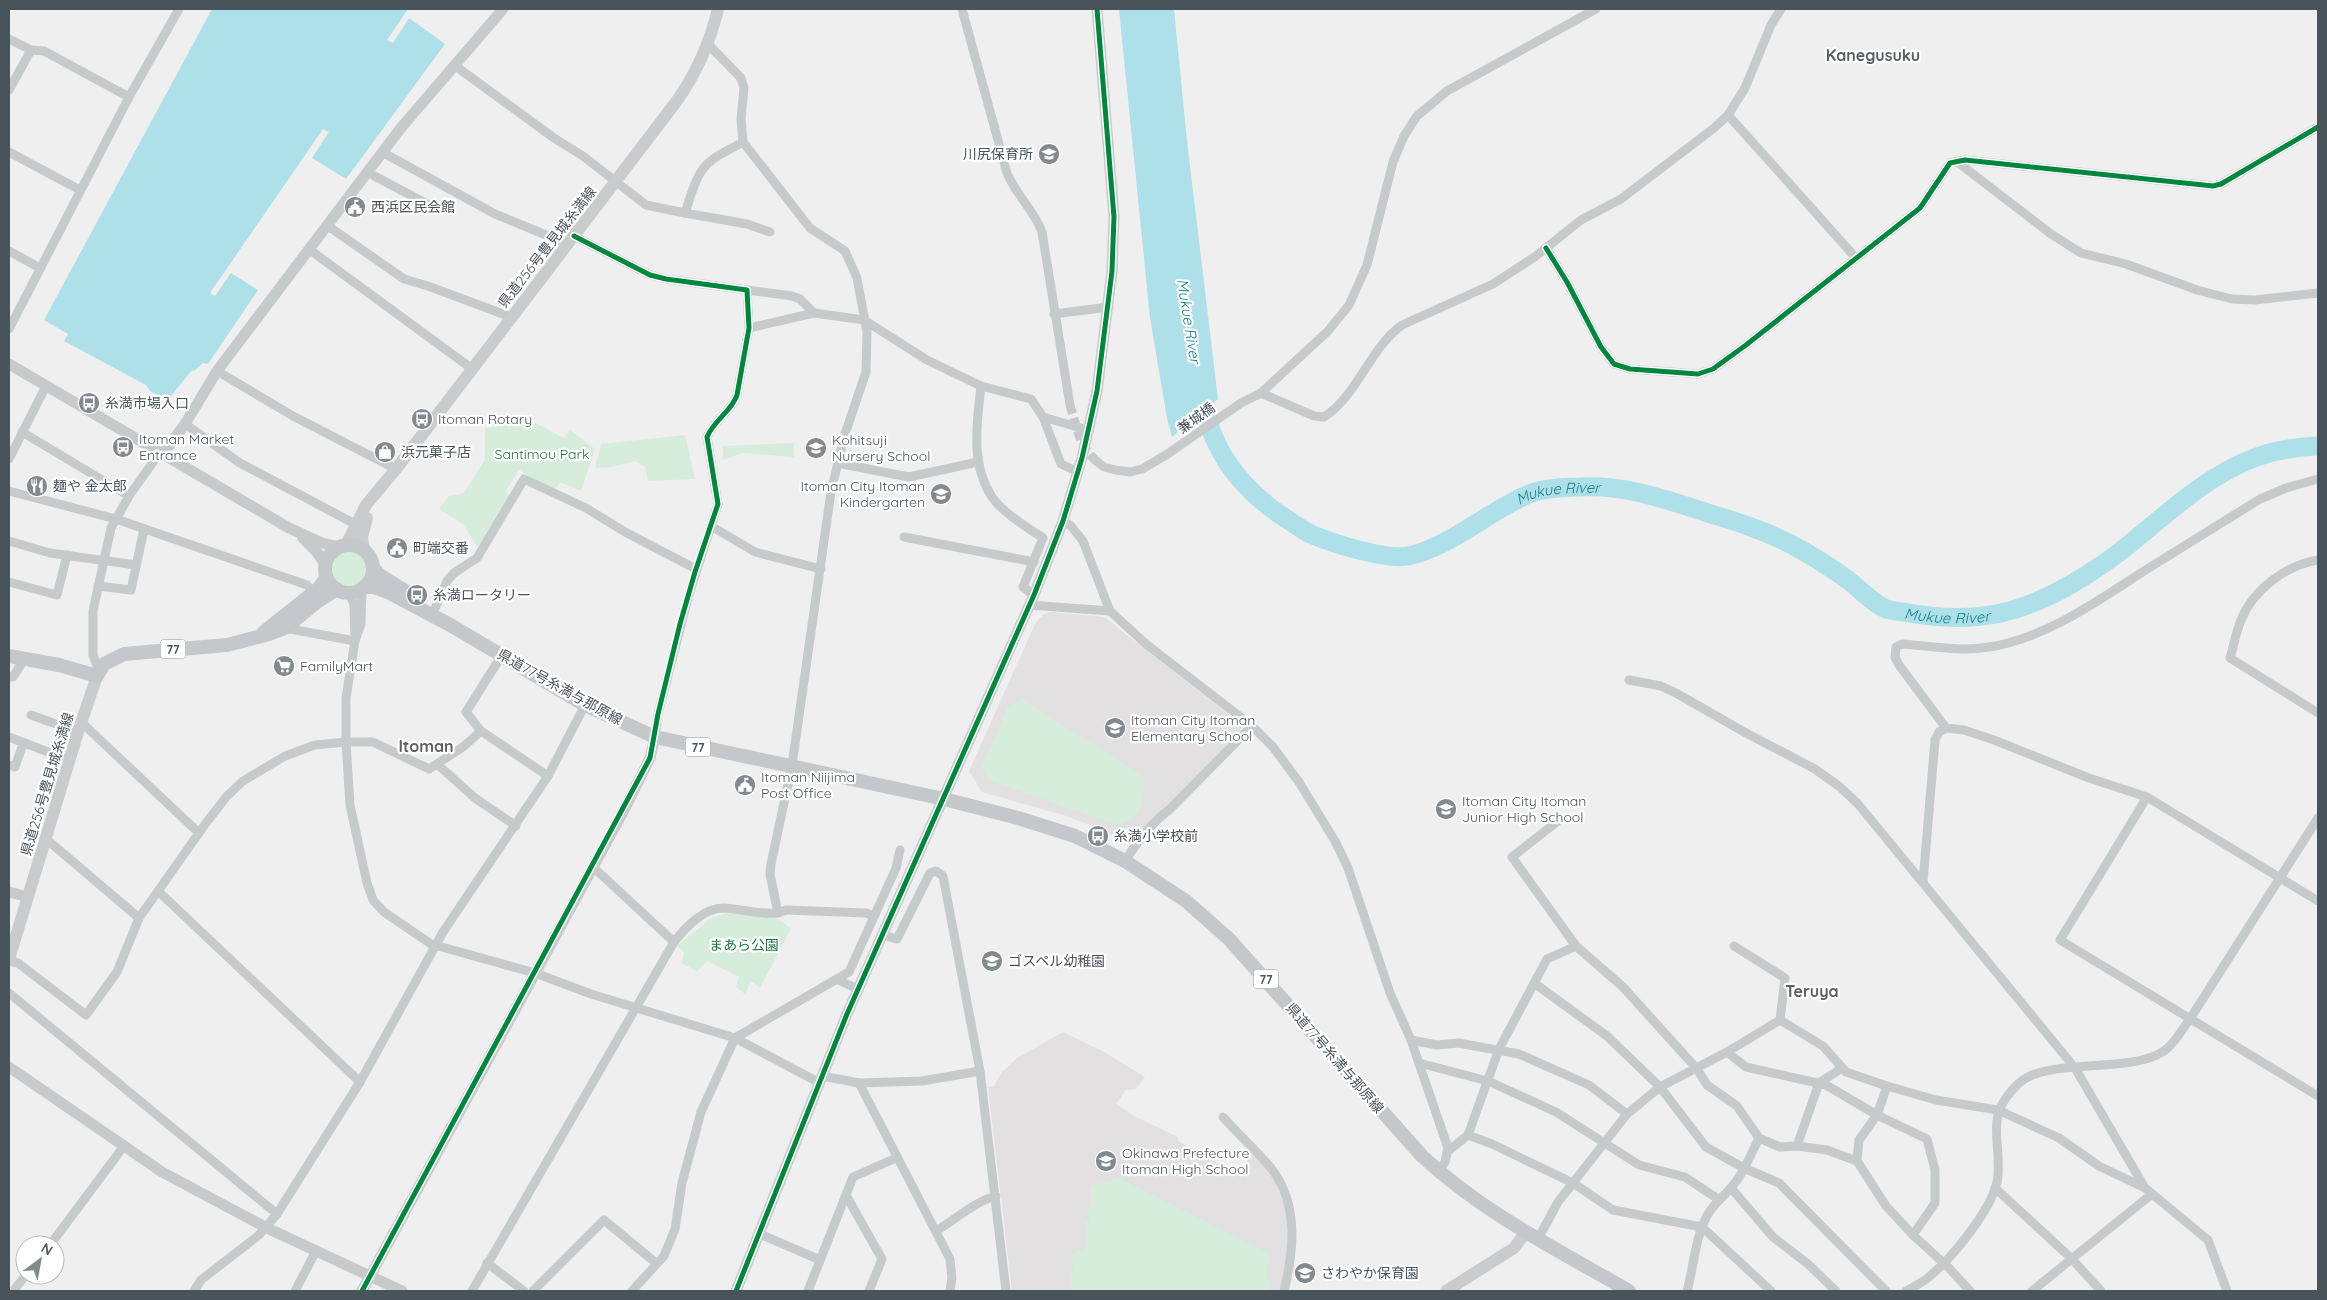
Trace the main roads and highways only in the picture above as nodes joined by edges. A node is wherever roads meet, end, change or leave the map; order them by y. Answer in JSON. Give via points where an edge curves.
{"nodes":[{"id":1,"x":718,"y":9,"type":"edge"},
{"id":2,"x":379,"y":491,"type":"junction"},
{"id":3,"x":343,"y":546,"type":"junction"},
{"id":4,"x":364,"y":551,"type":"junction"},
{"id":5,"x":373,"y":567,"type":"junction"},
{"id":6,"x":326,"y":571,"type":"junction"},
{"id":7,"x":353,"y":589,"type":"junction"},
{"id":8,"x":452,"y":626,"type":"junction"},
{"id":9,"x":258,"y":637,"type":"junction"},
{"id":10,"x":16,"y":656,"type":"edge"},
{"id":11,"x":98,"y":674,"type":"junction"},
{"id":12,"x":9,"y":959,"type":"edge"},
{"id":13,"x":1532,"y":1236,"type":"junction"},
{"id":14,"x":1446,"y":1291,"type":"edge"},
{"id":15,"x":1629,"y":1291,"type":"edge"}],
"edges":[{"from":1,"to":2,"type":"main road","name":"県道256号豊見城糸満線","via":[[708,44],[684,91]]},
{"from":2,"to":3,"type":"main road","name":"県道256号豊見城糸満線","via":[[366,505]]},
{"from":2,"to":4,"type":"main road","name":"県道256号豊見城糸満線","via":[[362,534]]},
{"from":3,"to":4,"type":"main road","via":[[359,547]]},
{"from":3,"to":6,"type":"main road","number":"77","via":[[333,551]]},
{"from":4,"to":5,"type":"main road","number":"77"},
{"from":5,"to":7,"type":"main road","via":[[370,580]]},
{"from":5,"to":8,"type":"main road","name":"県道77号糸満与那原線","number":"77","via":[[378,574]]},
{"from":6,"to":7,"type":"main road"},
{"from":6,"to":9,"type":"main road","number":"77","via":[[313,593]]},
{"from":7,"to":8,"type":"main road","name":"県道77号糸満与那原線","number":"77","via":[[380,588]]},
{"from":7,"to":9,"type":"main road","number":"77","via":[[318,601],[285,628]]},
{"from":8,"to":13,"type":"main road","name":"県道77号糸満与那原線","number":"77","via":[[585,705],[655,737],[944,799],[1057,830],[1125,861],[1186,901],[1229,938],[1439,1172],[1462,1191]]},
{"from":9,"to":11,"type":"main road","number":"77","via":[[227,645],[124,654],[104,664]]},
{"from":10,"to":11,"type":"main road"},
{"from":11,"to":12,"type":"main road","name":"県道256号豊見城糸満線"},
{"from":13,"to":14,"type":"main road"},
{"from":13,"to":15,"type":"main road","name":"県道77号糸満与那原線","number":"77"}]}
